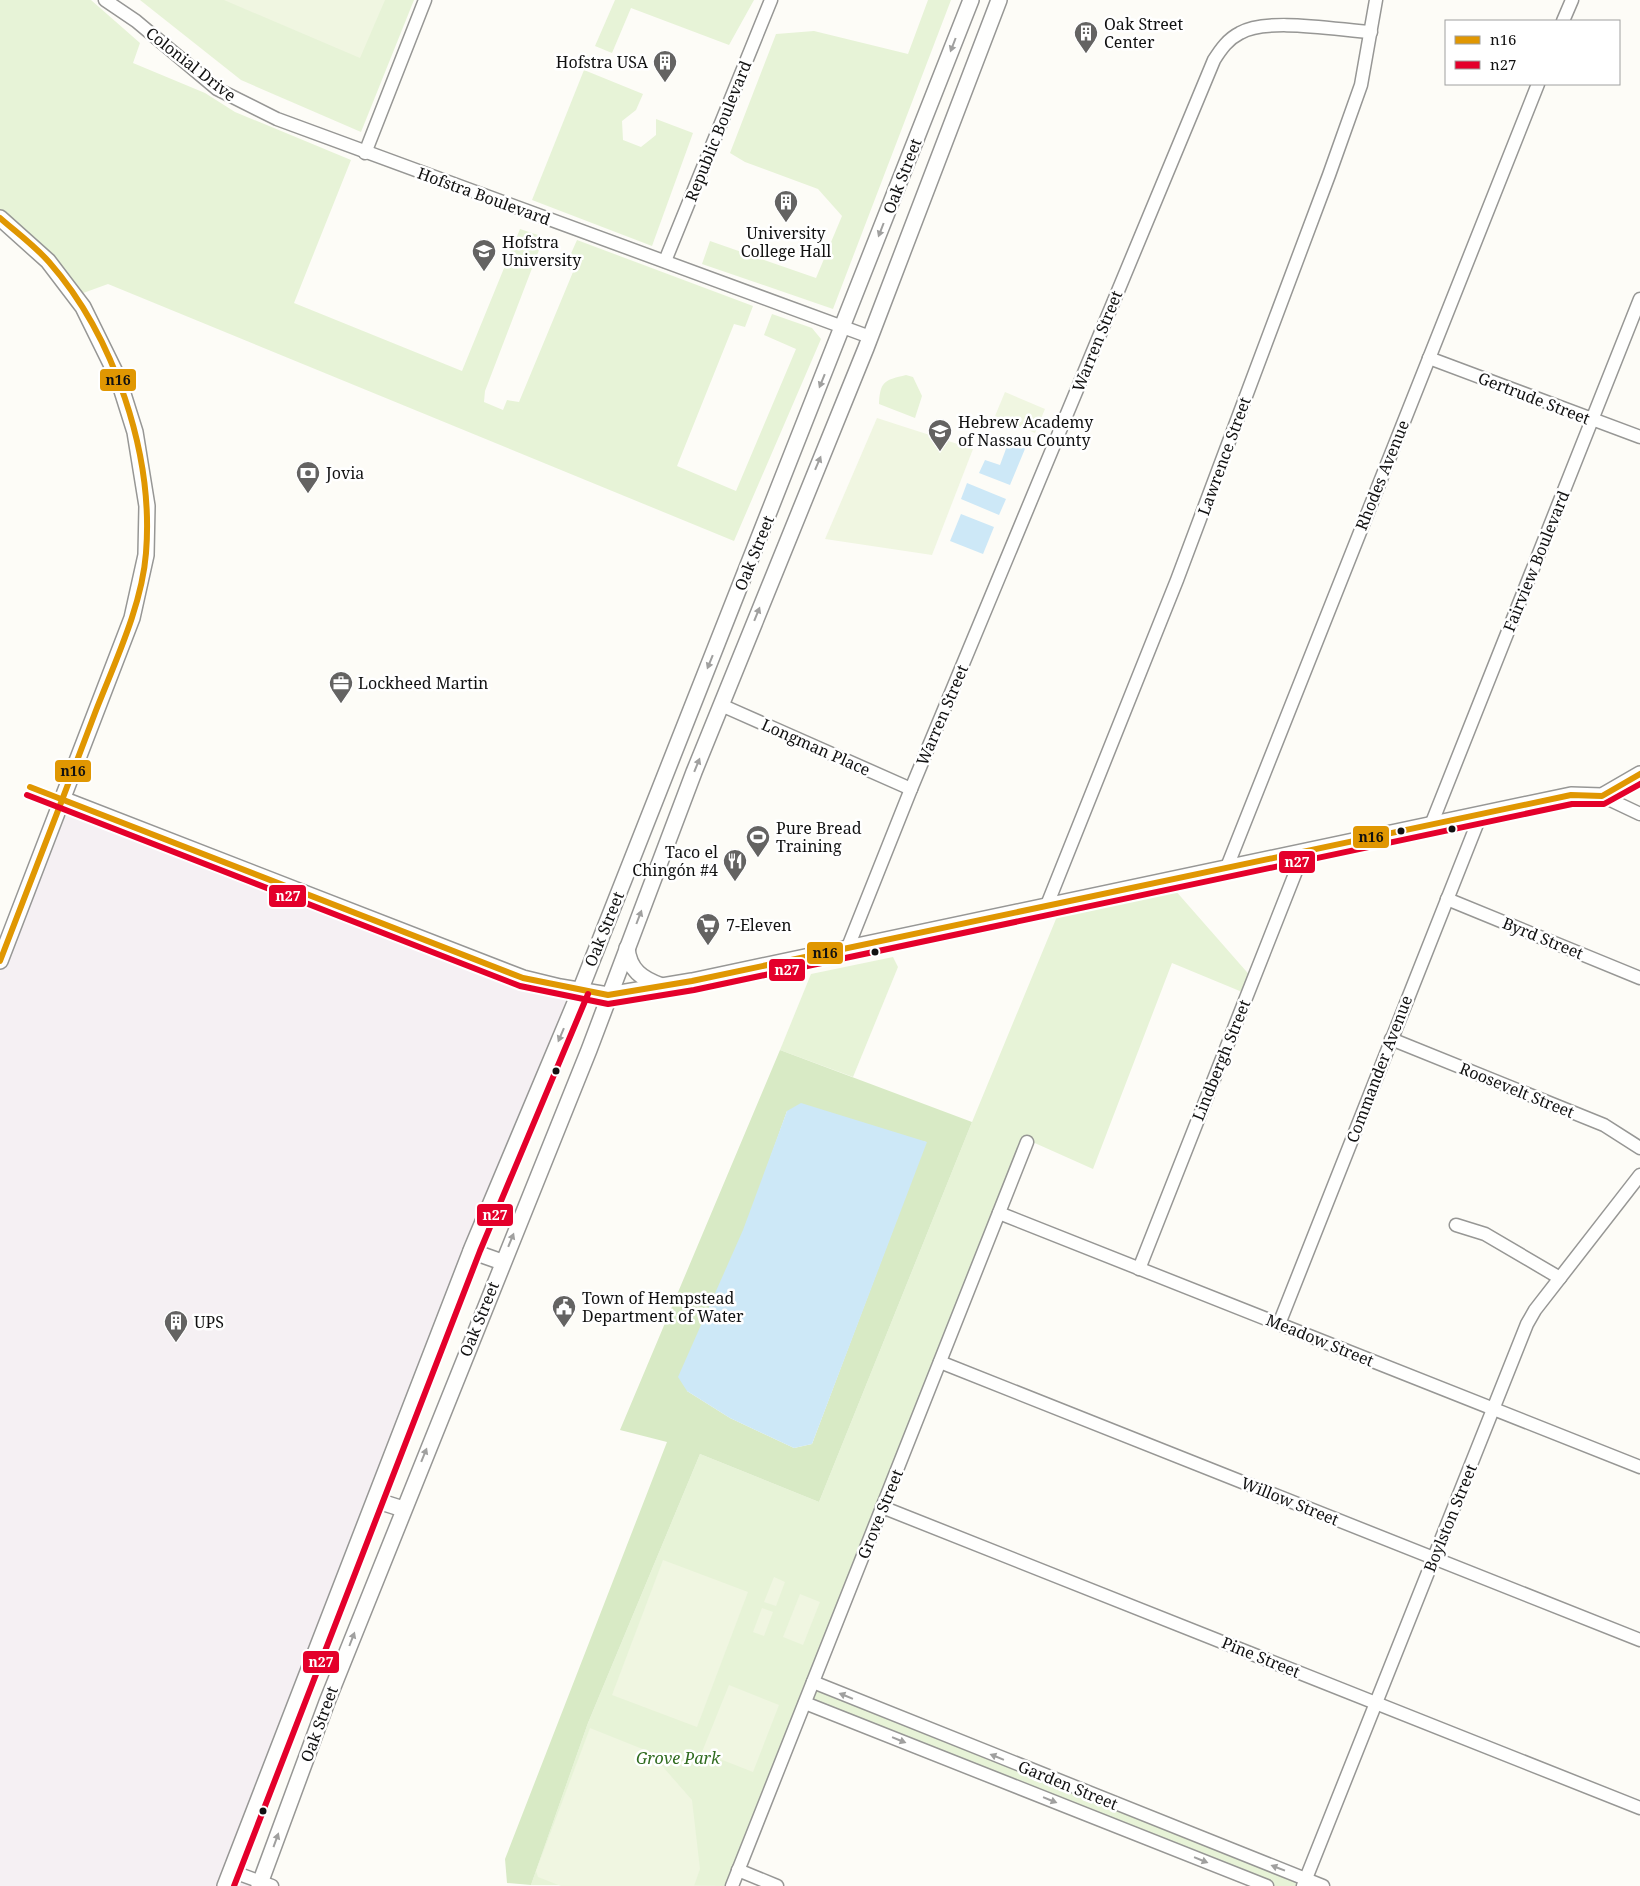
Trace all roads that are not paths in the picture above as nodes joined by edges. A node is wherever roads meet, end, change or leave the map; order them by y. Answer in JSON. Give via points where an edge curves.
{"nodes":[{"id":1,"x":105,"y":0,"type":"edge"},
{"id":2,"x":426,"y":0,"type":"edge"},
{"id":3,"x":771,"y":0,"type":"edge"},
{"id":4,"x":970,"y":0,"type":"edge"},
{"id":5,"x":999,"y":0,"type":"edge"},
{"id":6,"x":1376,"y":0,"type":"edge"},
{"id":7,"x":1572,"y":0,"type":"edge"},
{"id":8,"x":1563,"y":20,"type":"edge"},
{"id":9,"x":1371,"y":32,"type":"junction"},
{"id":10,"x":1538,"y":85,"type":"edge"},
{"id":11,"x":365,"y":153,"type":"junction"},
{"id":12,"x":0,"y":218,"type":"edge"},
{"id":13,"x":665,"y":261,"type":"junction"},
{"id":14,"x":1640,"y":299,"type":"edge"},
{"id":15,"x":843,"y":327,"type":"junction"},
{"id":16,"x":870,"y":337,"type":"junction"},
{"id":17,"x":1429,"y":358,"type":"junction"},
{"id":18,"x":1592,"y":419,"type":"junction"},
{"id":19,"x":1640,"y":437,"type":"edge"},
{"id":20,"x":721,"y":705,"type":"junction"},
{"id":21,"x":1640,"y":774,"type":"edge"},
{"id":22,"x":911,"y":789,"type":"junction"},
{"id":23,"x":1602,"y":796,"type":"junction"},
{"id":24,"x":62,"y":799,"type":"junction"},
{"id":25,"x":1481,"y":814,"type":"junction"},
{"id":26,"x":1640,"y":814,"type":"edge"},
{"id":27,"x":1431,"y":824,"type":"junction"},
{"id":28,"x":1304,"y":851,"type":"junction"},
{"id":29,"x":1227,"y":867,"type":"junction"},
{"id":30,"x":1446,"y":899,"type":"junction"},
{"id":31,"x":1047,"y":905,"type":"junction"},
{"id":32,"x":848,"y":947,"type":"junction"},
{"id":33,"x":627,"y":948,"type":"junction"},
{"id":34,"x":0,"y":961,"type":"edge"},
{"id":35,"x":1640,"y":978,"type":"edge"},
{"id":36,"x":662,"y":986,"type":"junction"},
{"id":37,"x":580,"y":990,"type":"junction"},
{"id":38,"x":608,"y":995,"type":"junction"},
{"id":39,"x":1391,"y":1039,"type":"junction"},
{"id":40,"x":1027,"y":1142,"type":"dead end"},
{"id":41,"x":1640,"y":1148,"type":"edge"},
{"id":42,"x":1640,"y":1175,"type":"edge"},
{"id":43,"x":999,"y":1214,"type":"junction"},
{"id":44,"x":1456,"y":1225,"type":"dead end"},
{"id":45,"x":471,"y":1250,"type":"junction"},
{"id":46,"x":502,"y":1262,"type":"junction"},
{"id":47,"x":1139,"y":1269,"type":"junction"},
{"id":48,"x":1560,"y":1278,"type":"junction"},
{"id":49,"x":1279,"y":1324,"type":"junction"},
{"id":50,"x":940,"y":1362,"type":"junction"},
{"id":51,"x":1493,"y":1409,"type":"junction"},
{"id":52,"x":1640,"y":1467,"type":"edge"},
{"id":53,"x":375,"y":1500,"type":"junction"},
{"id":54,"x":882,"y":1507,"type":"junction"},
{"id":55,"x":402,"y":1509,"type":"junction"},
{"id":56,"x":1434,"y":1558,"type":"junction"},
{"id":57,"x":1640,"y":1640,"type":"edge"},
{"id":58,"x":813,"y":1682,"type":"junction"},
{"id":59,"x":804,"y":1703,"type":"junction"},
{"id":60,"x":1376,"y":1703,"type":"junction"},
{"id":61,"x":1640,"y":1808,"type":"edge"},
{"id":62,"x":1147,"y":1817,"type":"junction"},
{"id":63,"x":1141,"y":1836,"type":"junction"},
{"id":64,"x":738,"y":1870,"type":"junction"},
{"id":65,"x":231,"y":1871,"type":"junction"},
{"id":66,"x":1305,"y":1882,"type":"edge"},
{"id":67,"x":264,"y":1885,"type":"edge"},
{"id":68,"x":226,"y":1886,"type":"edge"},
{"id":69,"x":732,"y":1886,"type":"edge"},
{"id":70,"x":777,"y":1886,"type":"edge"},
{"id":71,"x":1267,"y":1886,"type":"edge"},
{"id":72,"x":1324,"y":1886,"type":"edge"}],
"edges":[{"from":1,"to":11,"type":"street","name":"Colonial Drive","via":[[136,21],[217,89],[277,119]]},
{"from":2,"to":11,"type":"street"},
{"from":3,"to":13,"type":"street","name":"Republic Boulevard"},
{"from":4,"to":15,"type":"street","name":"Oak Street","one_way":true},
{"from":5,"to":16,"type":"street","name":"Oak Street"},
{"from":6,"to":9,"type":"street","name":"Lawrence Street"},
{"from":7,"to":8,"type":"street"},
{"from":9,"to":22,"type":"street","name":"Warren Street","via":[[1274,25],[1254,27],[1240,32],[1224,44],[1214,60]]},
{"from":9,"to":31,"type":"street","name":"Lawrence Street","via":[[1361,85],[1329,175],[1177,580]]},
{"from":10,"to":17,"type":"street","name":"Rhodes Avenue"},
{"from":11,"to":13,"type":"street","name":"Hofstra Boulevard"},
{"from":12,"to":24,"type":"street","via":[[48,261],[82,307],[118,378],[135,432],[147,506],[146,555],[139,593]]},
{"from":13,"to":15,"type":"street","name":"Hofstra Boulevard"},
{"from":14,"to":18,"type":"street","name":"Fairview Boulevard"},
{"from":15,"to":16,"type":"street","name":"Hofstra Boulevard"},
{"from":15,"to":37,"type":"street","name":"Oak Street","one_way":true},
{"from":20,"to":16,"type":"street","name":"Oak Street","one_way":true},
{"from":17,"to":18,"type":"street","name":"Gertrude Street"},
{"from":17,"to":29,"type":"street","name":"Rhodes Avenue"},
{"from":18,"to":19,"type":"street","name":"Gertrude Street"},
{"from":18,"to":27,"type":"street","name":"Fairview Boulevard"},
{"from":20,"to":22,"type":"street","name":"Longman Place"},
{"from":33,"to":20,"type":"street","name":"Oak Street","one_way":true},
{"from":21,"to":23,"type":"street"},
{"from":22,"to":32,"type":"street","name":"Warren Street"},
{"from":23,"to":25,"type":"street","via":[[1571,795]]},
{"from":23,"to":26,"type":"street"},
{"from":24,"to":34,"type":"street"},
{"from":24,"to":37,"type":"street","via":[[523,978]]},
{"from":25,"to":27,"type":"street"},
{"from":25,"to":30,"type":"street","name":"Commander Avenue"},
{"from":27,"to":28,"type":"street"},
{"from":28,"to":29,"type":"street"},
{"from":28,"to":47,"type":"street","name":"Lindbergh Street"},
{"from":29,"to":31,"type":"street"},
{"from":30,"to":35,"type":"street","name":"Byrd Street"},
{"from":30,"to":39,"type":"street","name":"Commander Avenue"},
{"from":31,"to":32,"type":"street"},
{"from":32,"to":36,"type":"street"},
{"from":33,"to":36,"type":"street","via":[[632,968],[643,978]]},
{"from":33,"to":38,"type":"street","name":"Oak Street"},
{"from":36,"to":38,"type":"street"},
{"from":37,"to":38,"type":"street"},
{"from":37,"to":45,"type":"street","name":"Oak Street","one_way":true},
{"from":46,"to":38,"type":"street","name":"Oak Street","one_way":true,"via":[[589,1050]]},
{"from":39,"to":41,"type":"street","name":"Roosevelt Street","via":[[1604,1125]]},
{"from":39,"to":49,"type":"street","name":"Commander Avenue"},
{"from":40,"to":43,"type":"street","name":"Grove Street"},
{"from":42,"to":48,"type":"street","name":"Boylston Street"},
{"from":43,"to":47,"type":"street","name":"Meadow Street"},
{"from":43,"to":50,"type":"street","name":"Grove Street"},
{"from":44,"to":48,"type":"street","via":[[1485,1234]]},
{"from":45,"to":46,"type":"street"},
{"from":45,"to":53,"type":"street","name":"Oak Street"},
{"from":55,"to":46,"type":"street","name":"Oak Street","one_way":true},
{"from":47,"to":49,"type":"street","name":"Meadow Street"},
{"from":48,"to":51,"type":"street","name":"Boylston Street","via":[[1526,1324]]},
{"from":49,"to":51,"type":"street","name":"Meadow Street"},
{"from":50,"to":54,"type":"street","name":"Grove Street"},
{"from":50,"to":56,"type":"street","name":"Willow Street"},
{"from":51,"to":52,"type":"street","name":"Meadow Street"},
{"from":51,"to":56,"type":"street","name":"Boylston Street"},
{"from":53,"to":55,"type":"street"},
{"from":53,"to":65,"type":"street","name":"Oak Street"},
{"from":54,"to":58,"type":"street","name":"Grove Street"},
{"from":54,"to":60,"type":"street","name":"Pine Street"},
{"from":67,"to":55,"type":"street","name":"Oak Street","one_way":true,"via":[[326,1702]]},
{"from":56,"to":57,"type":"street","name":"Willow Street"},
{"from":56,"to":60,"type":"street","name":"Boylston Street"},
{"from":58,"to":59,"type":"street","name":"Grove Street"},
{"from":62,"to":58,"type":"street","name":"Garden Street","one_way":true},
{"from":59,"to":63,"type":"street","name":"Garden Street","one_way":true},
{"from":59,"to":64,"type":"street","name":"Grove Street"},
{"from":60,"to":61,"type":"street","name":"Pine Street"},
{"from":60,"to":66,"type":"street","name":"Boylston Street"},
{"from":62,"to":63,"type":"street"},
{"from":66,"to":62,"type":"street","name":"Garden Street","one_way":true},
{"from":63,"to":71,"type":"street","name":"Garden Street","one_way":true},
{"from":64,"to":69,"type":"street","name":"Grove Street"},
{"from":64,"to":70,"type":"street"},
{"from":65,"to":67,"type":"street"},
{"from":65,"to":68,"type":"street","name":"Oak Street"},
{"from":66,"to":72,"type":"street","name":"Garden Street"}]}
